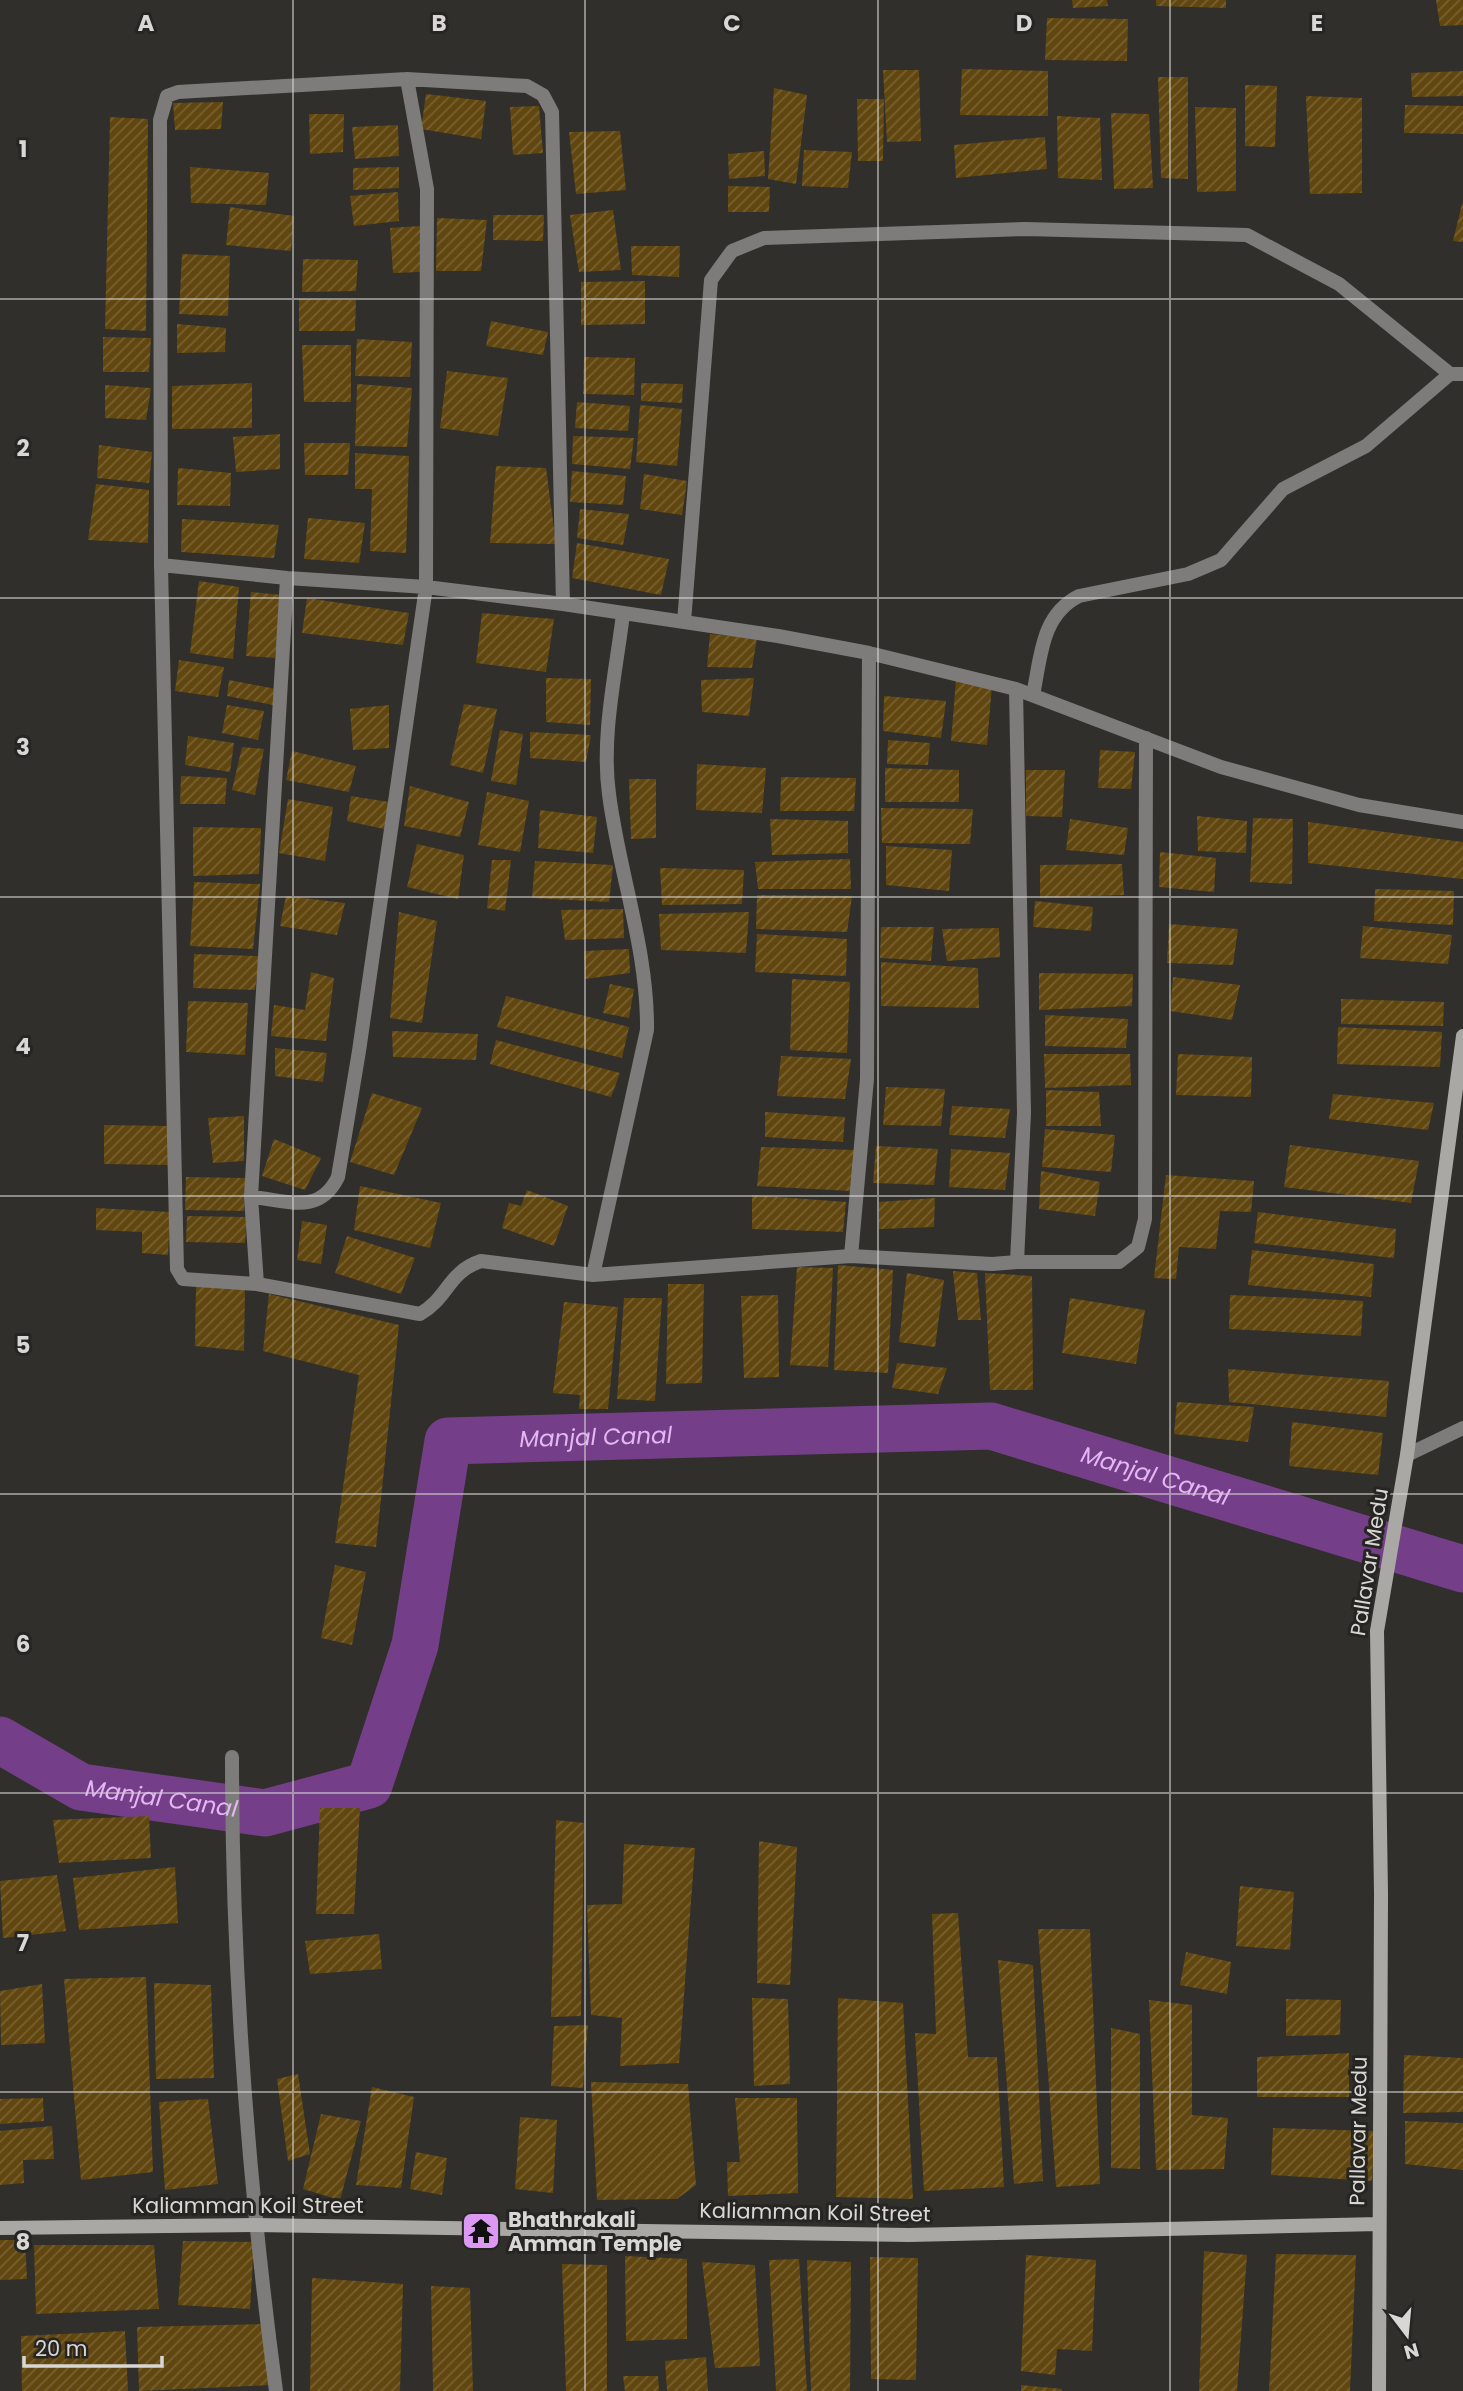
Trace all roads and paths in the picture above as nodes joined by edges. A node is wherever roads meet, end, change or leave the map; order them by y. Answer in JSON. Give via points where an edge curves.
{"nodes":[{"id":1,"x":407,"y":79,"type":"junction"},
{"id":2,"x":1457,"y":374,"type":"edge"},
{"id":3,"x":160,"y":565,"type":"junction"},
{"id":4,"x":287,"y":578,"type":"junction"},
{"id":5,"x":426,"y":587,"type":"junction"},
{"id":6,"x":563,"y":604,"type":"junction"},
{"id":7,"x":623,"y":614,"type":"junction"},
{"id":8,"x":684,"y":622,"type":"junction"},
{"id":9,"x":869,"y":653,"type":"junction"},
{"id":10,"x":1016,"y":689,"type":"junction"},
{"id":11,"x":1033,"y":695,"type":"junction"},
{"id":12,"x":1146,"y":738,"type":"junction"},
{"id":13,"x":1463,"y":822,"type":"edge"},
{"id":14,"x":1463,"y":1036,"type":"edge"},
{"id":15,"x":1459,"y":1102,"type":"edge"},
{"id":16,"x":251,"y":1197,"type":"junction"},
{"id":17,"x":851,"y":1256,"type":"junction"},
{"id":18,"x":1017,"y":1262,"type":"junction"},
{"id":19,"x":593,"y":1275,"type":"junction"},
{"id":20,"x":257,"y":1284,"type":"junction"},
{"id":21,"x":1463,"y":1429,"type":"edge"},
{"id":22,"x":1407,"y":1455,"type":"junction"},
{"id":23,"x":232,"y":1757,"type":"dead end"},
{"id":24,"x":1378,"y":2224,"type":"junction"},
{"id":25,"x":254,"y":2225,"type":"junction"},
{"id":26,"x":0,"y":2228,"type":"edge"},
{"id":27,"x":276,"y":2391,"type":"edge"},
{"id":28,"x":1379,"y":2391,"type":"edge"}],
"edges":[{"from":1,"to":3,"type":"street","via":[[178,92],[167,96],[162,105]]},
{"from":1,"to":5,"type":"street","via":[[427,189]]},
{"from":1,"to":6,"type":"street","via":[[527,86],[543,95],[552,112]]},
{"from":2,"to":8,"type":"street","via":[[1339,284],[1247,235],[1026,229],[764,238],[732,251],[711,279]]},
{"from":2,"to":11,"type":"street","via":[[1366,446],[1283,489],[1221,560],[1188,574],[1068,602],[1049,621]]},
{"from":3,"to":4,"type":"street"},
{"from":3,"to":20,"type":"street","via":[[177,1269],[183,1279]]},
{"from":4,"to":5,"type":"street"},
{"from":4,"to":16,"type":"street"},
{"from":5,"to":6,"type":"street"},
{"from":5,"to":16,"type":"street","via":[[338,1177],[330,1193],[313,1203]]},
{"from":6,"to":7,"type":"street"},
{"from":7,"to":8,"type":"street"},
{"from":7,"to":19,"type":"street","via":[[609,737],[608,792],[648,994],[647,1030]]},
{"from":8,"to":9,"type":"street"},
{"from":9,"to":10,"type":"street"},
{"from":9,"to":17,"type":"street","via":[[867,1079]]},
{"from":10,"to":11,"type":"street"},
{"from":10,"to":18,"type":"street","via":[[1024,1113]]},
{"from":11,"to":12,"type":"street"},
{"from":12,"to":13,"type":"street","via":[[1221,767],[1359,805]]},
{"from":12,"to":18,"type":"street","via":[[1145,1219],[1138,1247],[1119,1262]]},
{"from":14,"to":15,"type":"street","name":"Pallavar Medu"},
{"from":15,"to":22,"type":"street","name":"Pallavar Medu"},
{"from":16,"to":20,"type":"street"},
{"from":17,"to":18,"type":"street"},
{"from":17,"to":19,"type":"street"},
{"from":19,"to":20,"type":"street","via":[[481,1261],[464,1267],[432,1307],[419,1314]]},
{"from":21,"to":22,"type":"street"},
{"from":22,"to":24,"type":"street","name":"Pallavar Medu","via":[[1377,1632],[1381,1894]]},
{"from":23,"to":25,"type":"street","via":[[232,1853]]},
{"from":24,"to":25,"type":"street","name":"Kaliamman Koil Street","via":[[909,2235]]},
{"from":24,"to":28,"type":"street","name":"Pallavar Medu"},
{"from":25,"to":26,"type":"street","name":"Kaliamman Koil Street"},
{"from":25,"to":27,"type":"street"}]}
